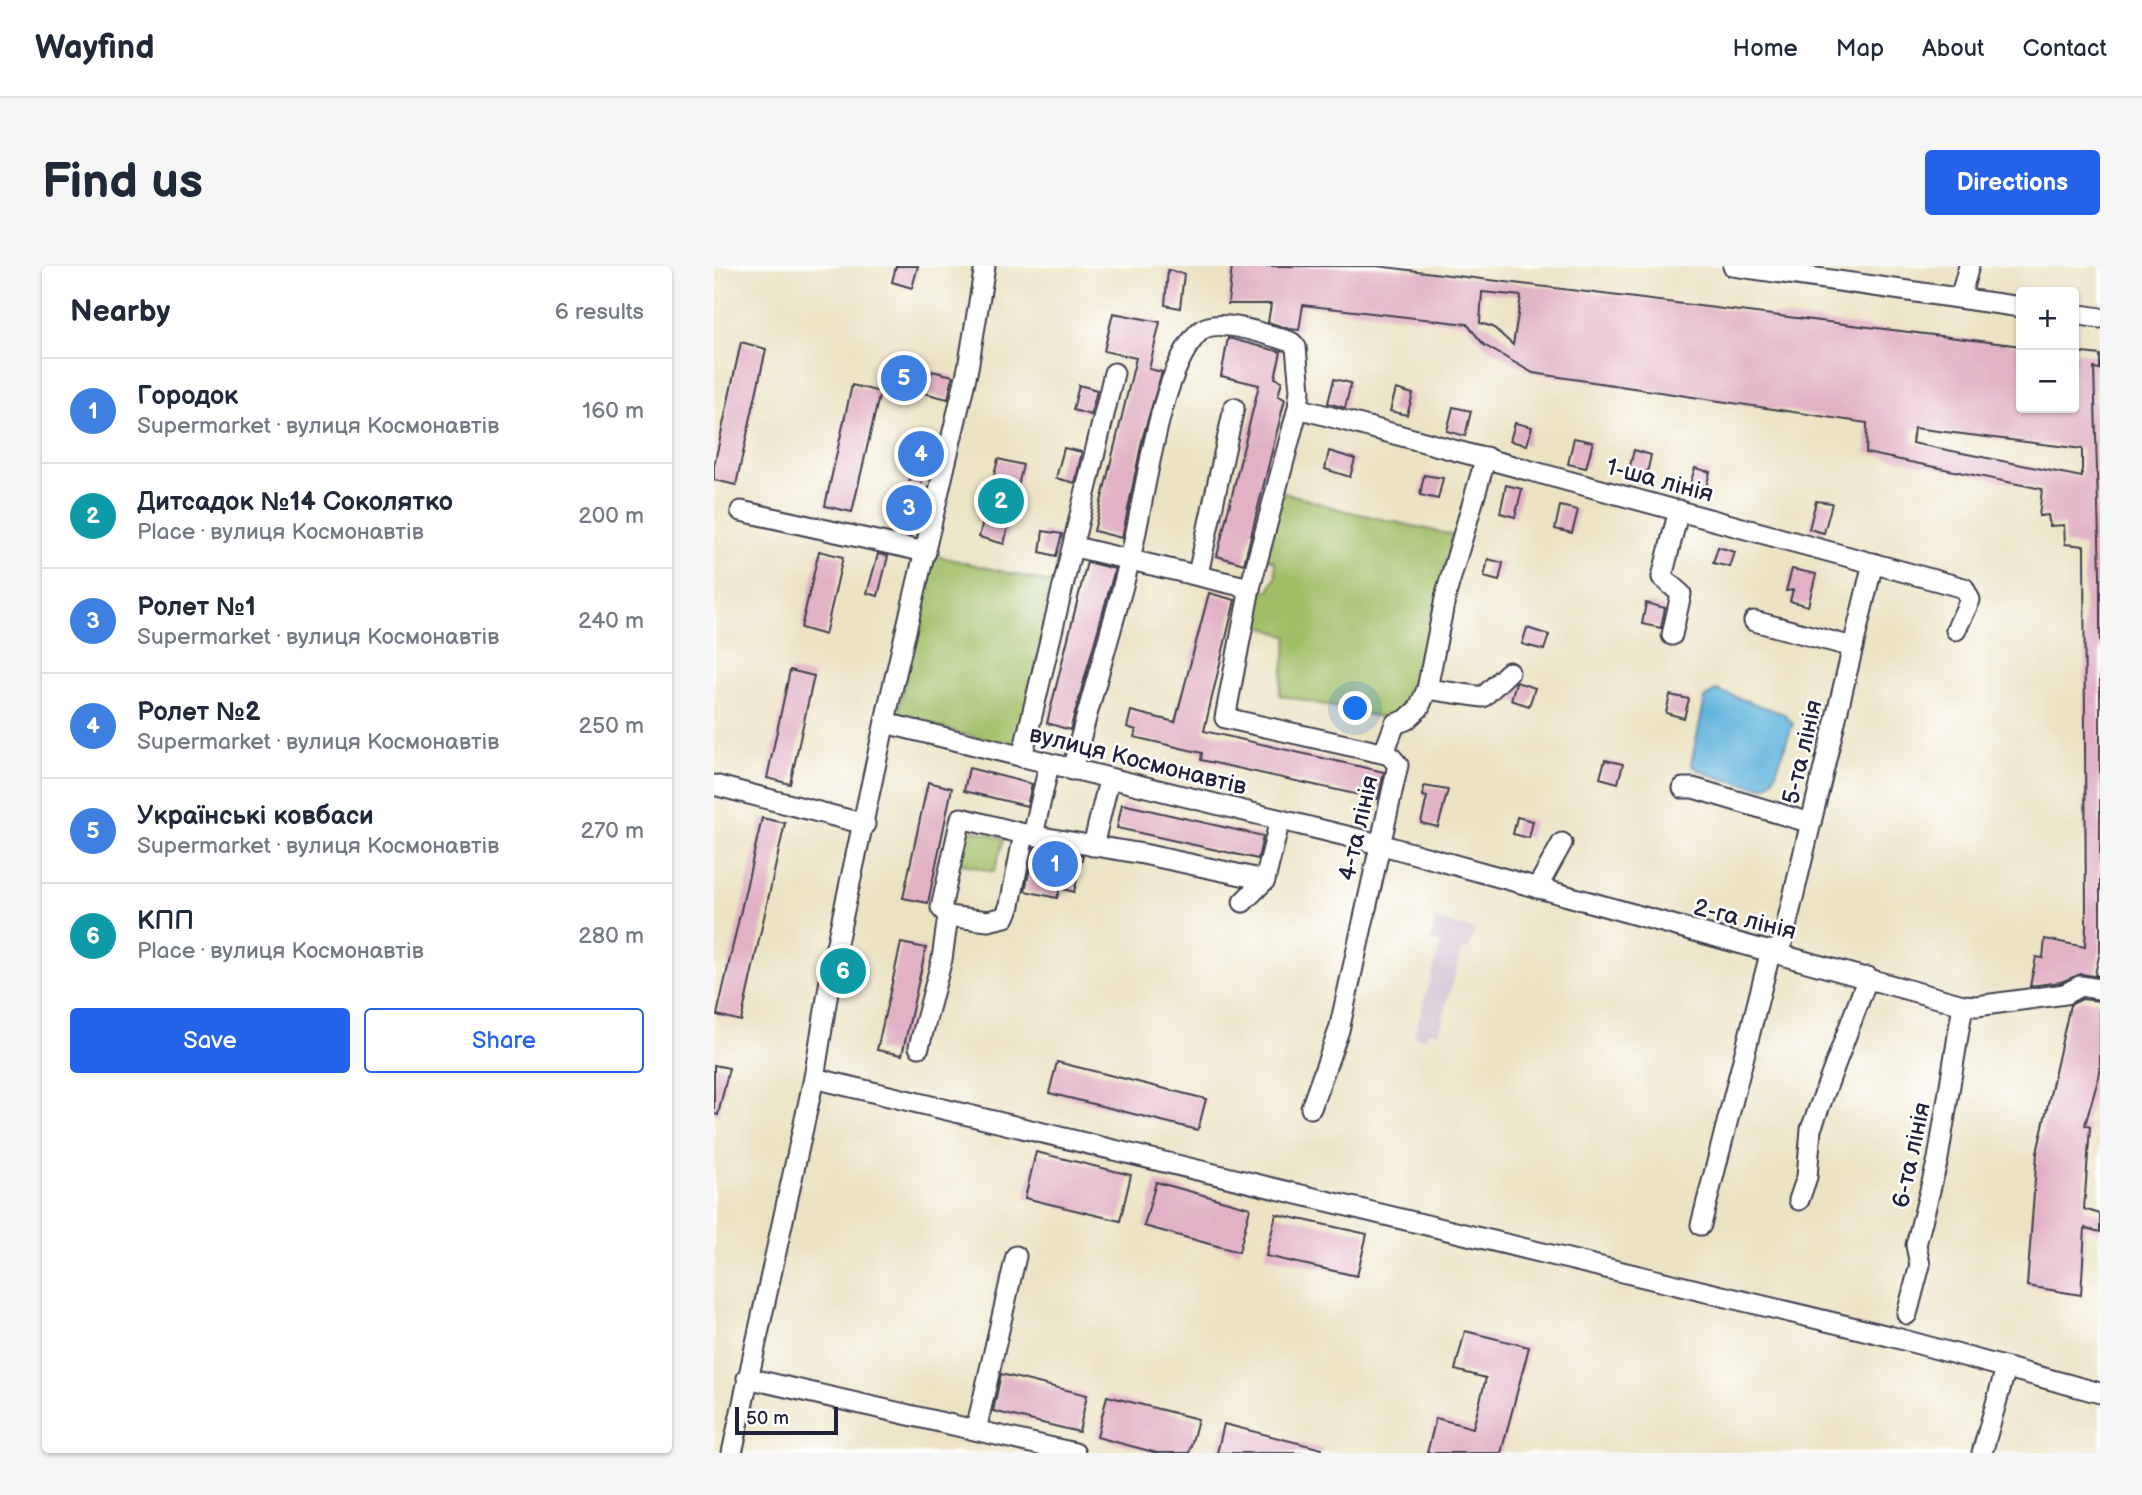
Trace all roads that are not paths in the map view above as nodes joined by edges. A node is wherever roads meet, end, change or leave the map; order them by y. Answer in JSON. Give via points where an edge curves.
{"nodes":[{"id":1,"x":985,"y":266,"type":"edge"},
{"id":2,"x":1733,"y":266,"type":"edge"},
{"id":3,"x":1969,"y":266,"type":"edge"},
{"id":4,"x":1755,"y":268,"type":"edge"},
{"id":5,"x":1960,"y":298,"type":"junction"},
{"id":6,"x":2016,"y":306,"type":"edge"},
{"id":7,"x":2079,"y":315,"type":"edge"},
{"id":8,"x":2100,"y":318,"type":"edge"},
{"id":9,"x":1114,"y":373,"type":"dead end"},
{"id":10,"x":1234,"y":408,"type":"dead end"},
{"id":11,"x":1298,"y":408,"type":"junction"},
{"id":12,"x":1486,"y":457,"type":"junction"},
{"id":13,"x":1679,"y":510,"type":"junction"},
{"id":14,"x":741,"y":511,"type":"dead end"},
{"id":15,"x":1075,"y":547,"type":"junction"},
{"id":16,"x":926,"y":552,"type":"junction"},
{"id":17,"x":1130,"y":558,"type":"junction"},
{"id":18,"x":1872,"y":563,"type":"junction"},
{"id":19,"x":1198,"y":574,"type":"junction"},
{"id":20,"x":1250,"y":588,"type":"junction"},
{"id":21,"x":1754,"y":621,"type":"dead end"},
{"id":22,"x":1956,"y":630,"type":"dead end"},
{"id":23,"x":1672,"y":635,"type":"dead end"},
{"id":24,"x":1853,"y":647,"type":"junction"},
{"id":25,"x":1509,"y":672,"type":"dead end"},
{"id":26,"x":1427,"y":689,"type":"junction"},
{"id":27,"x":885,"y":723,"type":"junction"},
{"id":28,"x":1386,"y":754,"type":"junction"},
{"id":29,"x":1022,"y":758,"type":"junction"},
{"id":30,"x":1049,"y":765,"type":"junction"},
{"id":31,"x":1072,"y":770,"type":"junction"},
{"id":32,"x":1109,"y":780,"type":"junction"},
{"id":33,"x":714,"y":785,"type":"edge"},
{"id":34,"x":1683,"y":788,"type":"dead end"},
{"id":35,"x":1280,"y":820,"type":"junction"},
{"id":36,"x":1811,"y":822,"type":"junction"},
{"id":37,"x":864,"y":824,"type":"junction"},
{"id":38,"x":1029,"y":834,"type":"junction"},
{"id":39,"x":1379,"y":844,"type":"junction"},
{"id":40,"x":1562,"y":844,"type":"dead end"},
{"id":41,"x":1093,"y":846,"type":"junction"},
{"id":42,"x":1265,"y":880,"type":"junction"},
{"id":43,"x":1537,"y":888,"type":"junction"},
{"id":44,"x":1243,"y":902,"type":"dead end"},
{"id":45,"x":948,"y":916,"type":"junction"},
{"id":46,"x":1776,"y":951,"type":"junction"},
{"id":47,"x":1868,"y":977,"type":"junction"},
{"id":48,"x":2099,"y":989,"type":"edge"},
{"id":49,"x":1964,"y":1005,"type":"junction"},
{"id":50,"x":919,"y":1047,"type":"dead end"},
{"id":51,"x":814,"y":1078,"type":"junction"},
{"id":52,"x":1311,"y":1108,"type":"dead end"},
{"id":53,"x":1799,"y":1200,"type":"dead end"},
{"id":54,"x":1701,"y":1225,"type":"dead end"},
{"id":55,"x":1016,"y":1256,"type":"dead end"},
{"id":56,"x":1907,"y":1314,"type":"dead end"},
{"id":57,"x":2006,"y":1368,"type":"junction"},
{"id":58,"x":747,"y":1378,"type":"junction"},
{"id":59,"x":2100,"y":1393,"type":"edge"},
{"id":60,"x":976,"y":1430,"type":"junction"},
{"id":61,"x":733,"y":1453,"type":"edge"},
{"id":62,"x":1074,"y":1453,"type":"edge"},
{"id":63,"x":1982,"y":1453,"type":"edge"}],
"edges":[{"from":1,"to":16,"type":"street","via":[[968,368]]},
{"from":2,"to":4,"type":"street"},
{"from":3,"to":5,"type":"street"},
{"from":4,"to":5,"type":"street"},
{"from":5,"to":6,"type":"street"},
{"from":7,"to":8,"type":"street"},
{"from":9,"to":15,"type":"street"},
{"from":10,"to":19,"type":"street"},
{"from":11,"to":12,"type":"street","name":"1-ша лінія"},
{"from":11,"to":17,"type":"street","via":[[1296,347],[1291,342],[1224,325],[1199,331],[1171,376]]},
{"from":11,"to":20,"type":"street"},
{"from":12,"to":13,"type":"street","name":"1-ша лінія"},
{"from":12,"to":26,"type":"street","name":"4-та лінія","via":[[1446,594]]},
{"from":13,"to":18,"type":"street","name":"1-ша лінія"},
{"from":13,"to":23,"type":"street","via":[[1662,577],[1681,594]]},
{"from":14,"to":16,"type":"street"},
{"from":15,"to":17,"type":"street"},
{"from":15,"to":29,"type":"street"},
{"from":16,"to":27,"type":"street"},
{"from":17,"to":19,"type":"street"},
{"from":17,"to":31,"type":"street"},
{"from":18,"to":22,"type":"street","name":"1-ша лінія","via":[[1964,588],[1970,600]]},
{"from":18,"to":24,"type":"street","name":"5-та лінія"},
{"from":19,"to":20,"type":"street"},
{"from":20,"to":28,"type":"street","via":[[1225,718]]},
{"from":21,"to":24,"type":"street"},
{"from":24,"to":36,"type":"street","name":"5-та лінія"},
{"from":25,"to":26,"type":"street","via":[[1483,696]]},
{"from":26,"to":28,"type":"street","name":"4-та лінія","via":[[1419,708],[1395,724]]},
{"from":27,"to":29,"type":"street","name":"вулиця Космонавтів"},
{"from":27,"to":37,"type":"street"},
{"from":28,"to":39,"type":"street","name":"4-та лінія","via":[[1398,765]]},
{"from":29,"to":30,"type":"street","name":"вулиця Космонавтів"},
{"from":30,"to":31,"type":"street","name":"вулиця Космонавтів"},
{"from":30,"to":38,"type":"street"},
{"from":31,"to":32,"type":"street","name":"вулиця Космонавтів"},
{"from":32,"to":35,"type":"street","name":"вулиця Космонавтів"},
{"from":32,"to":41,"type":"street"},
{"from":33,"to":37,"type":"street"},
{"from":34,"to":36,"type":"street"},
{"from":35,"to":39,"type":"street","name":"вулиця Космонавтів"},
{"from":35,"to":42,"type":"street"},
{"from":36,"to":46,"type":"street","name":"5-та лінія"},
{"from":37,"to":51,"type":"street","via":[[833,961]]},
{"from":38,"to":41,"type":"street"},
{"from":38,"to":45,"type":"street","via":[[1005,917],[988,921]]},
{"from":38,"to":45,"type":"street","via":[[961,818],[941,908]]},
{"from":39,"to":43,"type":"street","name":"2-га лінія"},
{"from":39,"to":52,"type":"street","name":"4-та лінія","via":[[1339,1030]]},
{"from":40,"to":43,"type":"street"},
{"from":41,"to":42,"type":"street"},
{"from":42,"to":44,"type":"street"},
{"from":43,"to":46,"type":"street","name":"2-га лінія"},
{"from":45,"to":50,"type":"street"},
{"from":46,"to":47,"type":"street","name":"2-га лінія"},
{"from":46,"to":54,"type":"street","name":"5-та лінія"},
{"from":47,"to":49,"type":"street","name":"2-га лінія"},
{"from":47,"to":53,"type":"street","via":[[1811,1129],[1807,1177]]},
{"from":48,"to":49,"type":"street","name":"2-га лінія","via":[[2080,986],[2065,994]]},
{"from":49,"to":56,"type":"street","name":"6-та лінія","via":[[1938,1159],[1916,1245],[1920,1265]]},
{"from":51,"to":57,"type":"street"},
{"from":51,"to":58,"type":"street"},
{"from":55,"to":60,"type":"street"},
{"from":57,"to":59,"type":"street"},
{"from":57,"to":63,"type":"street"},
{"from":58,"to":60,"type":"street"},
{"from":58,"to":61,"type":"street"},
{"from":60,"to":62,"type":"street"}]}
